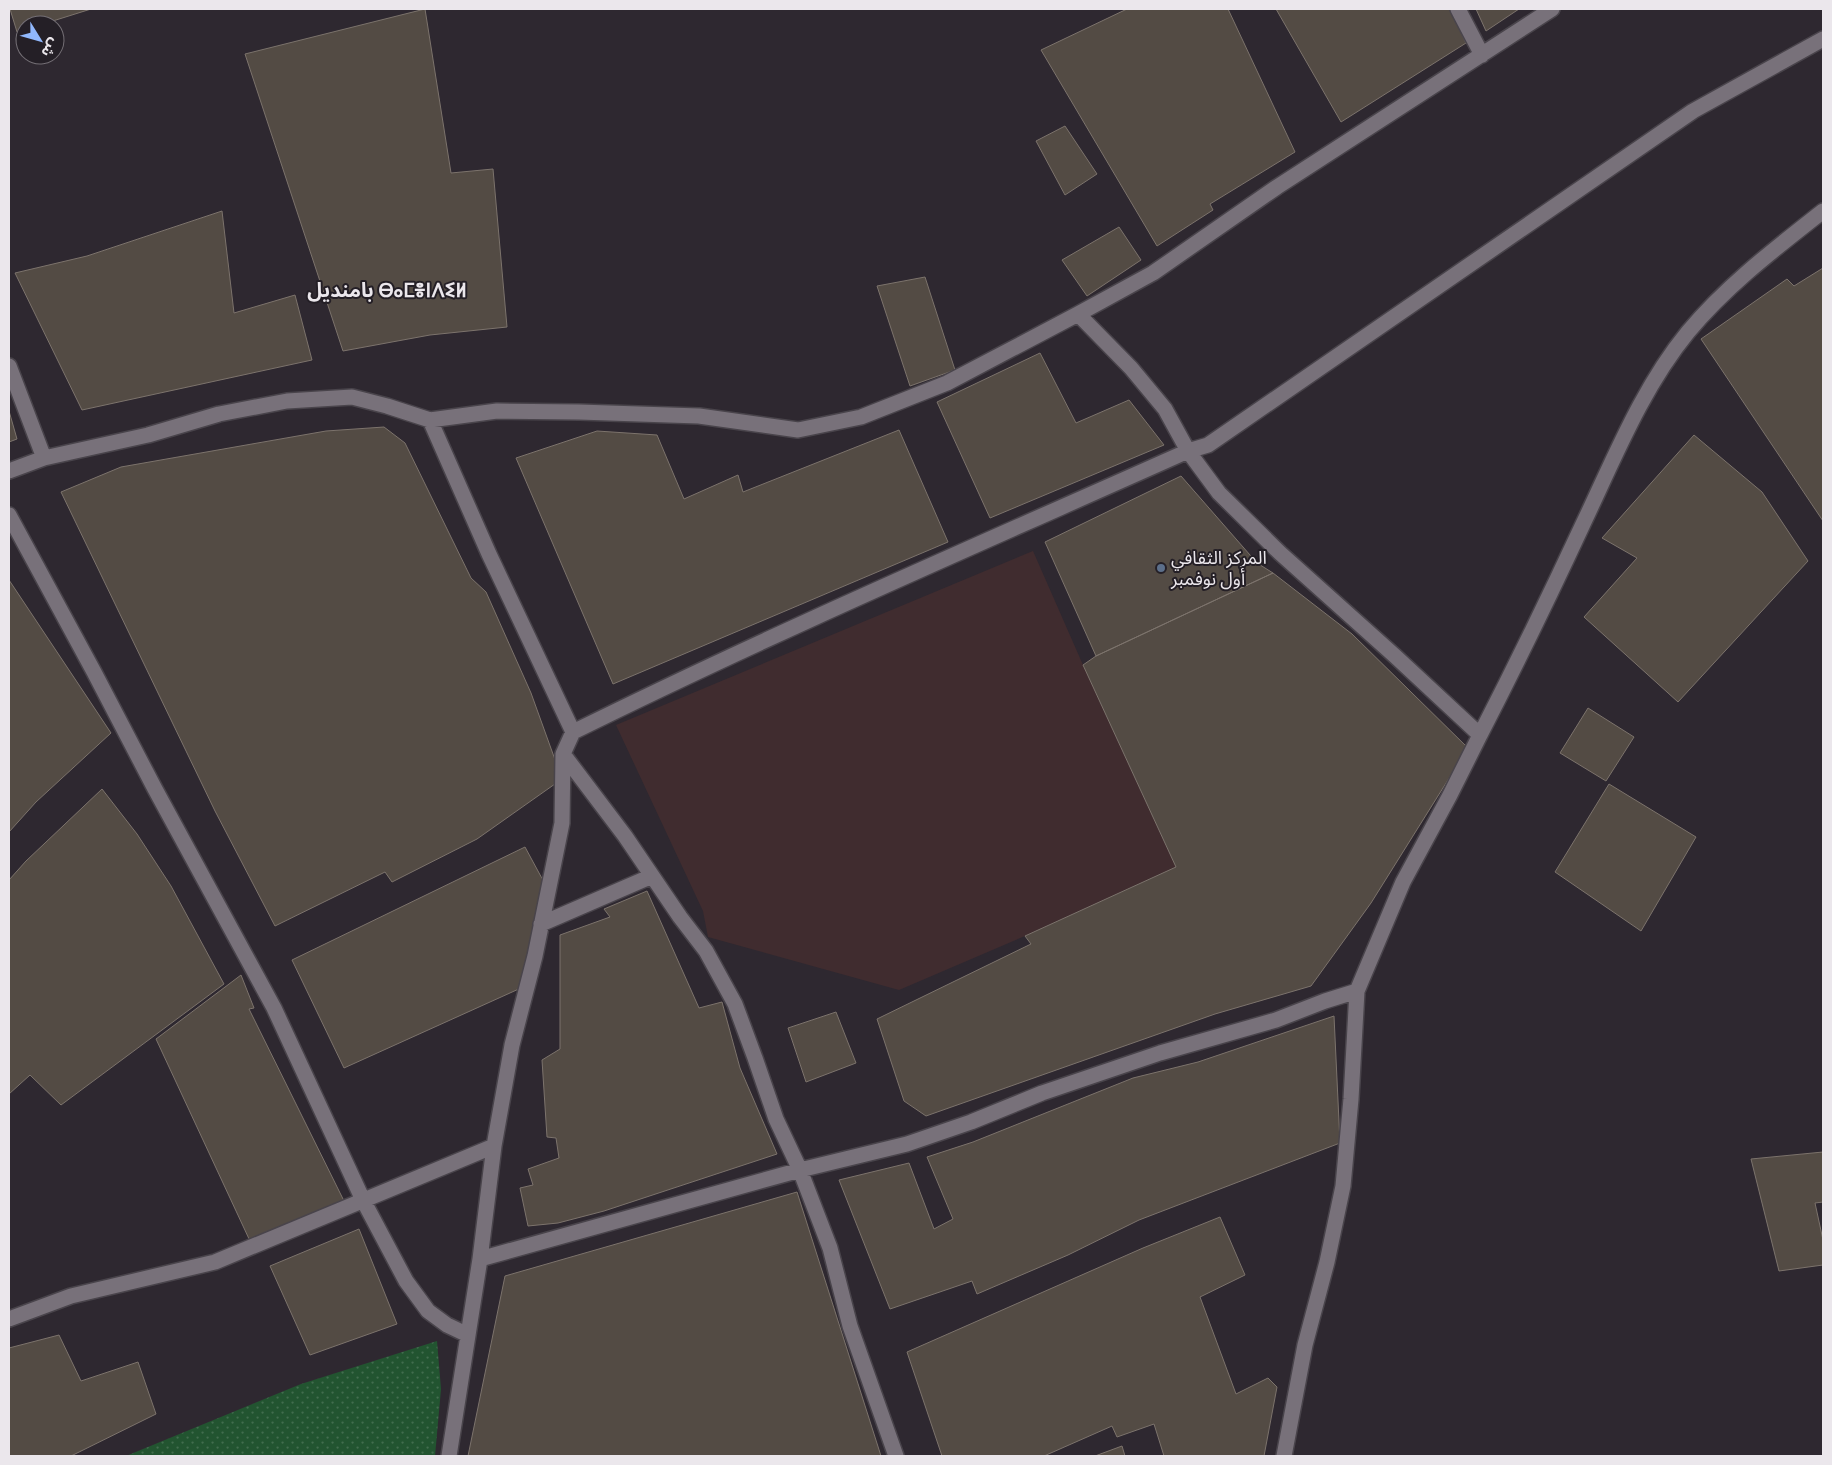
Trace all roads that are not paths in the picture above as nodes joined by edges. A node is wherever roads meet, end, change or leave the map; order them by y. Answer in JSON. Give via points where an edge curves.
{"nodes":[{"id":1,"x":1458,"y":9,"type":"edge"},
{"id":2,"x":1552,"y":9,"type":"edge"},
{"id":3,"x":1823,"y":39,"type":"edge"},
{"id":4,"x":1482,"y":55,"type":"junction"},
{"id":5,"x":1823,"y":211,"type":"edge"},
{"id":6,"x":1078,"y":314,"type":"junction"},
{"id":7,"x":9,"y":366,"type":"edge"},
{"id":8,"x":430,"y":420,"type":"junction"},
{"id":9,"x":1188,"y":451,"type":"junction"},
{"id":10,"x":44,"y":458,"type":"junction"},
{"id":11,"x":9,"y":471,"type":"edge"},
{"id":12,"x":9,"y":515,"type":"edge"},
{"id":13,"x":573,"y":732,"type":"junction"},
{"id":14,"x":1480,"y":735,"type":"junction"},
{"id":15,"x":563,"y":754,"type":"junction"},
{"id":16,"x":652,"y":876,"type":"junction"},
{"id":17,"x":542,"y":924,"type":"junction"},
{"id":18,"x":1357,"y":991,"type":"junction"},
{"id":19,"x":494,"y":1146,"type":"junction"},
{"id":20,"x":800,"y":1170,"type":"junction"},
{"id":21,"x":363,"y":1200,"type":"junction"},
{"id":22,"x":480,"y":1259,"type":"junction"},
{"id":23,"x":9,"y":1319,"type":"edge"},
{"id":24,"x":468,"y":1335,"type":"junction"},
{"id":25,"x":449,"y":1456,"type":"edge"},
{"id":26,"x":896,"y":1456,"type":"edge"},
{"id":27,"x":1284,"y":1456,"type":"edge"}],
"edges":[{"from":1,"to":4,"type":"street"},
{"from":2,"to":4,"type":"street"},
{"from":3,"to":9,"type":"street","via":[[1693,111],[1208,445]]},
{"from":4,"to":6,"type":"street","via":[[1277,187],[1153,273]]},
{"from":5,"to":14,"type":"street","via":[[1718,298],[1688,333],[1648,390],[1536,626]]},
{"from":6,"to":8,"type":"street","via":[[947,383],[861,417],[798,430],[699,416],[579,412],[497,411]]},
{"from":6,"to":9,"type":"street","via":[[1132,368],[1165,409]]},
{"from":7,"to":10,"type":"street"},
{"from":8,"to":10,"type":"street","via":[[352,396],[287,401],[220,414],[148,435]]},
{"from":8,"to":13,"type":"street"},
{"from":9,"to":13,"type":"street","via":[[659,689]]},
{"from":9,"to":14,"type":"street","via":[[1220,494],[1280,553]]},
{"from":10,"to":11,"type":"street"},
{"from":12,"to":21,"type":"street","via":[[274,1008]]},
{"from":13,"to":15,"type":"street"},
{"from":14,"to":18,"type":"street","via":[[1403,882]]},
{"from":15,"to":16,"type":"street"},
{"from":15,"to":17,"type":"street","via":[[562,823]]},
{"from":16,"to":17,"type":"street"},
{"from":16,"to":20,"type":"street","via":[[706,951],[735,1004],[776,1119]]},
{"from":17,"to":19,"type":"street","via":[[512,1045]]},
{"from":18,"to":20,"type":"street","via":[[1276,1020],[1042,1093],[907,1144]]},
{"from":18,"to":27,"type":"street","via":[[1342,1186],[1305,1345]]},
{"from":19,"to":21,"type":"street"},
{"from":19,"to":22,"type":"street"},
{"from":20,"to":22,"type":"street"},
{"from":20,"to":26,"type":"street","via":[[830,1248],[850,1326]]},
{"from":21,"to":23,"type":"street","via":[[215,1262],[71,1296]]},
{"from":21,"to":24,"type":"street","via":[[406,1281],[428,1311]]},
{"from":22,"to":24,"type":"street"},
{"from":24,"to":25,"type":"street"}]}
